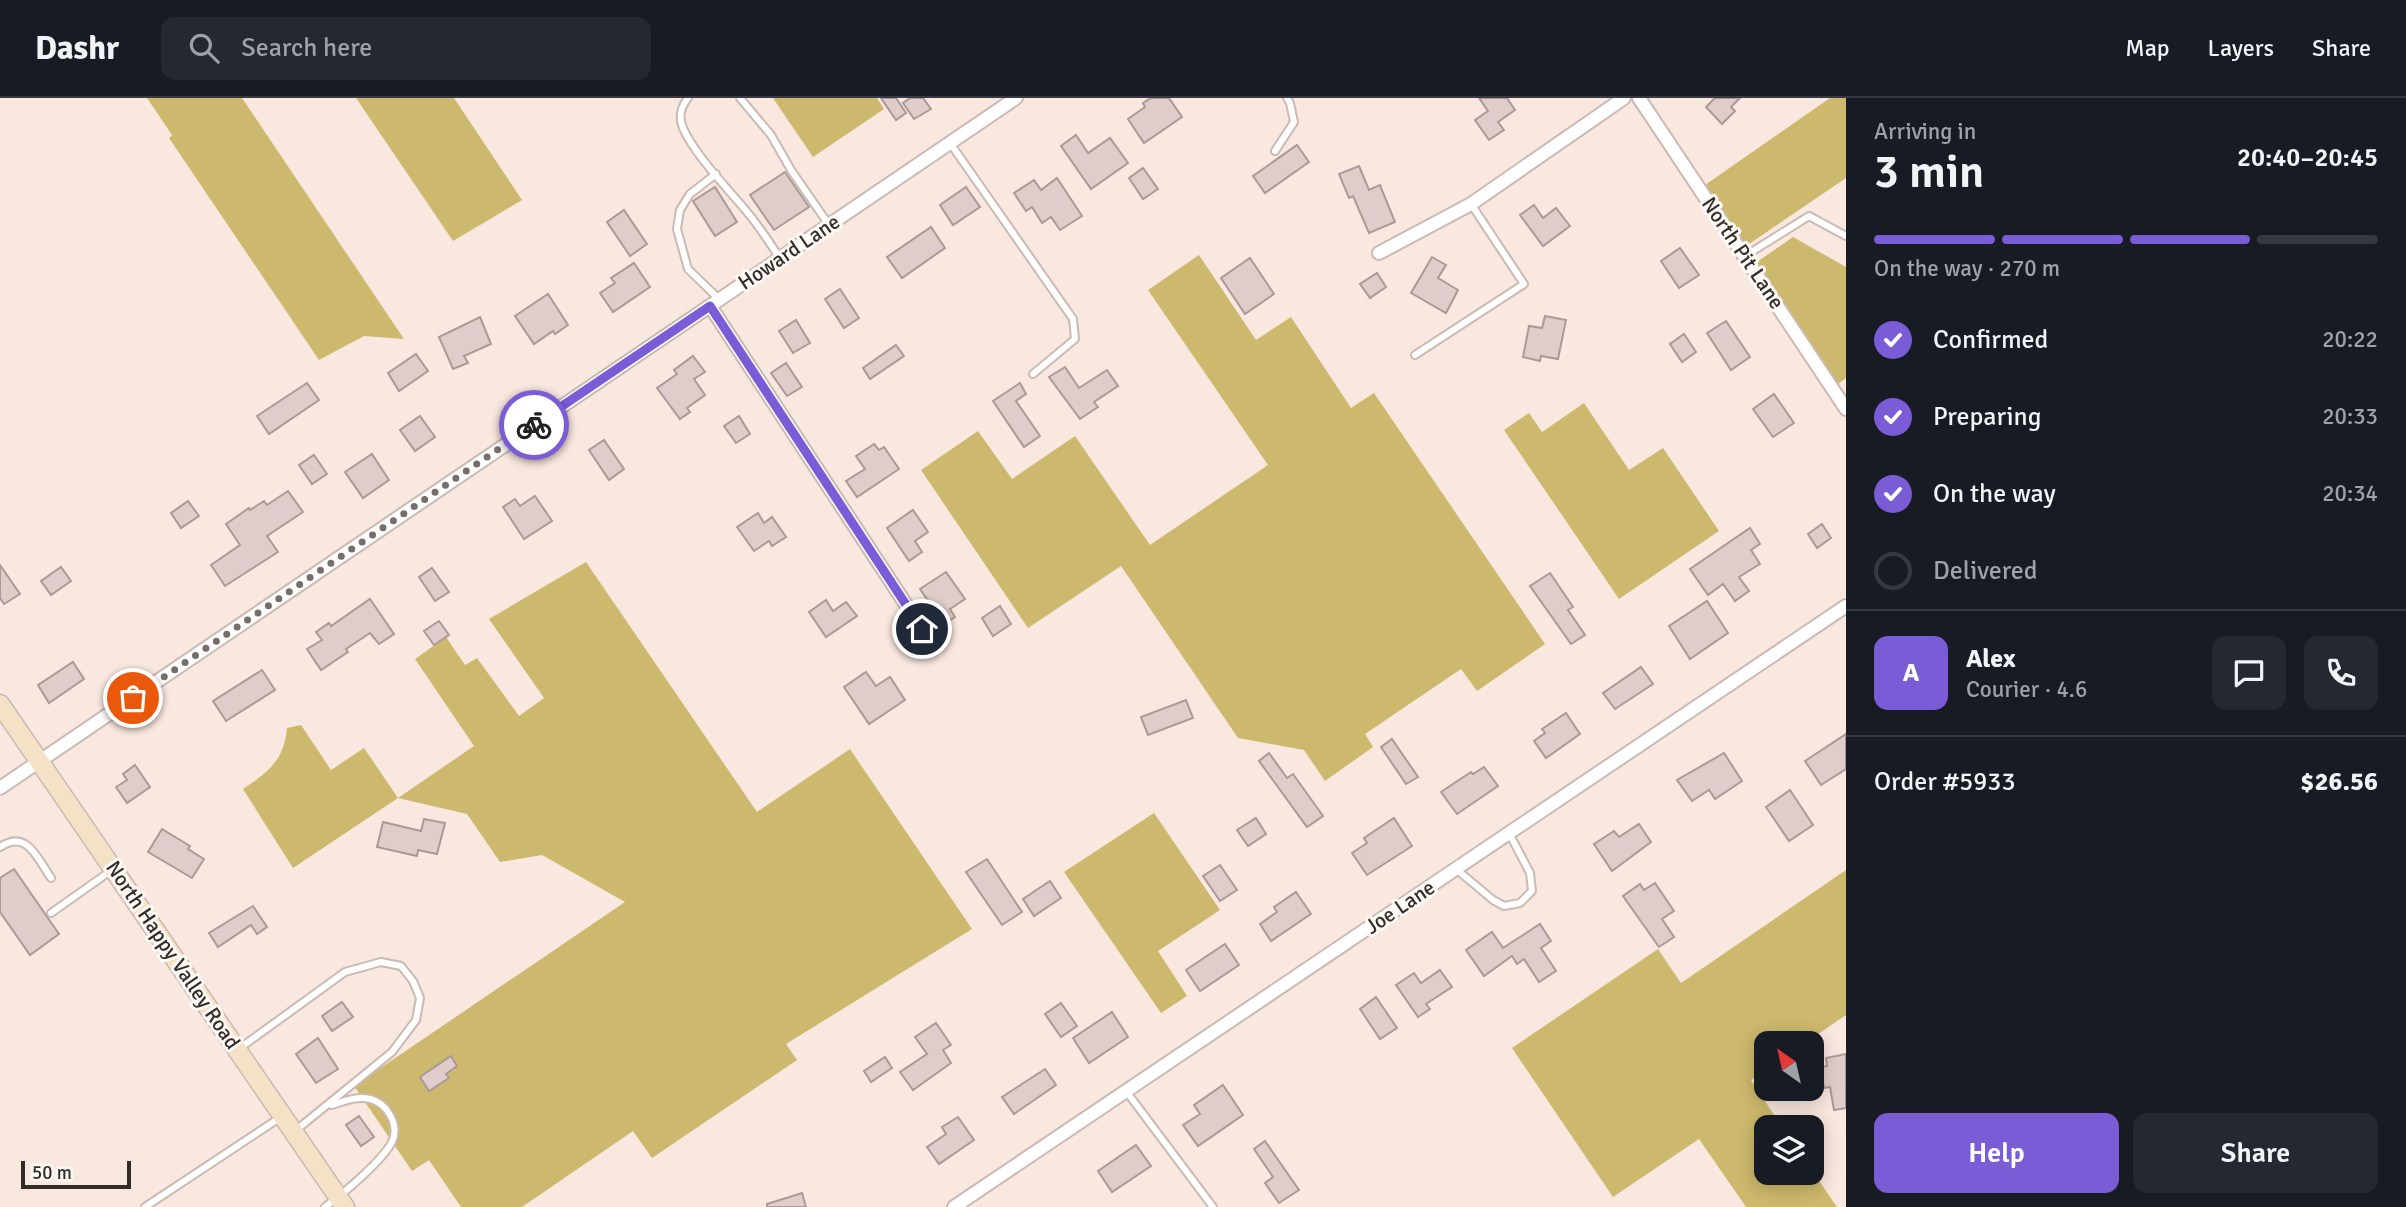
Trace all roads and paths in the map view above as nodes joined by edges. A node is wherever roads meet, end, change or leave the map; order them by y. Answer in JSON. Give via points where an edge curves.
{"nodes":[{"id":1,"x":688,"y":98,"type":"edge"},
{"id":2,"x":740,"y":98,"type":"edge"},
{"id":3,"x":1016,"y":98,"type":"edge"},
{"id":4,"x":1287,"y":98,"type":"edge"},
{"id":5,"x":1624,"y":98,"type":"edge"},
{"id":6,"x":1639,"y":98,"type":"edge"},
{"id":7,"x":950,"y":143,"type":"junction"},
{"id":8,"x":1275,"y":151,"type":"dead end"},
{"id":9,"x":716,"y":174,"type":"junction"},
{"id":10,"x":1471,"y":204,"type":"junction"},
{"id":11,"x":829,"y":225,"type":"junction"},
{"id":12,"x":1846,"y":236,"type":"edge"},
{"id":13,"x":1378,"y":253,"type":"dead end"},
{"id":14,"x":1745,"y":256,"type":"junction"},
{"id":15,"x":780,"y":258,"type":"junction"},
{"id":16,"x":715,"y":302,"type":"junction"},
{"id":17,"x":1415,"y":355,"type":"dead end"},
{"id":18,"x":1033,"y":374,"type":"dead end"},
{"id":19,"x":1846,"y":409,"type":"edge"},
{"id":20,"x":1846,"y":606,"type":"edge"},
{"id":21,"x":922,"y":629,"type":"dead end"},
{"id":22,"x":0,"y":704,"type":"edge"},
{"id":23,"x":40,"y":761,"type":"junction"},
{"id":24,"x":0,"y":788,"type":"edge"},
{"id":25,"x":1509,"y":833,"type":"junction"},
{"id":26,"x":0,"y":847,"type":"edge"},
{"id":27,"x":114,"y":869,"type":"junction"},
{"id":28,"x":1456,"y":869,"type":"junction"},
{"id":29,"x":51,"y":877,"type":"dead end"},
{"id":30,"x":51,"y":913,"type":"dead end"},
{"id":31,"x":237,"y":1050,"type":"junction"},
{"id":32,"x":1126,"y":1091,"type":"junction"},
{"id":33,"x":328,"y":1106,"type":"junction"},
{"id":34,"x":283,"y":1116,"type":"junction"},
{"id":35,"x":294,"y":1132,"type":"junction"},
{"id":36,"x":336,"y":1204,"type":"edge"},
{"id":37,"x":145,"y":1207,"type":"edge"},
{"id":38,"x":954,"y":1207,"type":"edge"},
{"id":39,"x":1213,"y":1207,"type":"edge"}],
"edges":[{"from":1,"to":9,"type":"lane","via":[[680,114],[682,127]]},
{"from":2,"to":11,"type":"lane","via":[[771,135]]},
{"from":3,"to":7,"type":"street","name":"Howard Lane"},
{"from":4,"to":8,"type":"lane","via":[[1294,122]]},
{"from":5,"to":10,"type":"street"},
{"from":6,"to":14,"type":"street","name":"North Pit Lane"},
{"from":7,"to":11,"type":"street","name":"Howard Lane"},
{"from":7,"to":18,"type":"lane","via":[[1073,319],[1075,339]]},
{"from":9,"to":15,"type":"lane"},
{"from":9,"to":16,"type":"lane","via":[[690,194],[680,210],[677,229],[688,269]]},
{"from":10,"to":13,"type":"street"},
{"from":10,"to":17,"type":"lane","via":[[1524,284]]},
{"from":11,"to":15,"type":"street","name":"Howard Lane"},
{"from":12,"to":14,"type":"lane","via":[[1809,216]]},
{"from":14,"to":19,"type":"street","name":"North Pit Lane"},
{"from":15,"to":16,"type":"street","name":"Howard Lane"},
{"from":16,"to":21,"type":"street"},
{"from":16,"to":23,"type":"street","name":"Howard Lane"},
{"from":20,"to":25,"type":"street","name":"Joe Lane"},
{"from":22,"to":23,"type":"main road","name":"North Happy Valley Road"},
{"from":23,"to":24,"type":"street","name":"Howard Lane"},
{"from":23,"to":27,"type":"main road","name":"North Happy Valley Road"},
{"from":25,"to":28,"type":"street","name":"Joe Lane"},
{"from":25,"to":28,"type":"lane","via":[[1530,873],[1532,891],[1520,902],[1504,906]]},
{"from":26,"to":29,"type":"lane","via":[[13,840],[27,844]]},
{"from":27,"to":30,"type":"lane"},
{"from":27,"to":31,"type":"main road","name":"North Happy Valley Road"},
{"from":28,"to":32,"type":"street","name":"Joe Lane"},
{"from":31,"to":33,"type":"lane","via":[[345,972],[380,962],[401,966],[420,998],[416,1020],[392,1052]]},
{"from":31,"to":34,"type":"main road","name":"North Happy Valley Road"},
{"from":32,"to":38,"type":"street","name":"Joe Lane"},
{"from":32,"to":39,"type":"lane"},
{"from":33,"to":35,"type":"lane"},
{"from":33,"to":36,"type":"lane","via":[[371,1100],[384,1106],[393,1119],[395,1134],[383,1154]]},
{"from":34,"to":35,"type":"main road","name":"North Happy Valley Road"},
{"from":34,"to":37,"type":"lane"},
{"from":35,"to":36,"type":"main road","name":"North Happy Valley Road"}]}
